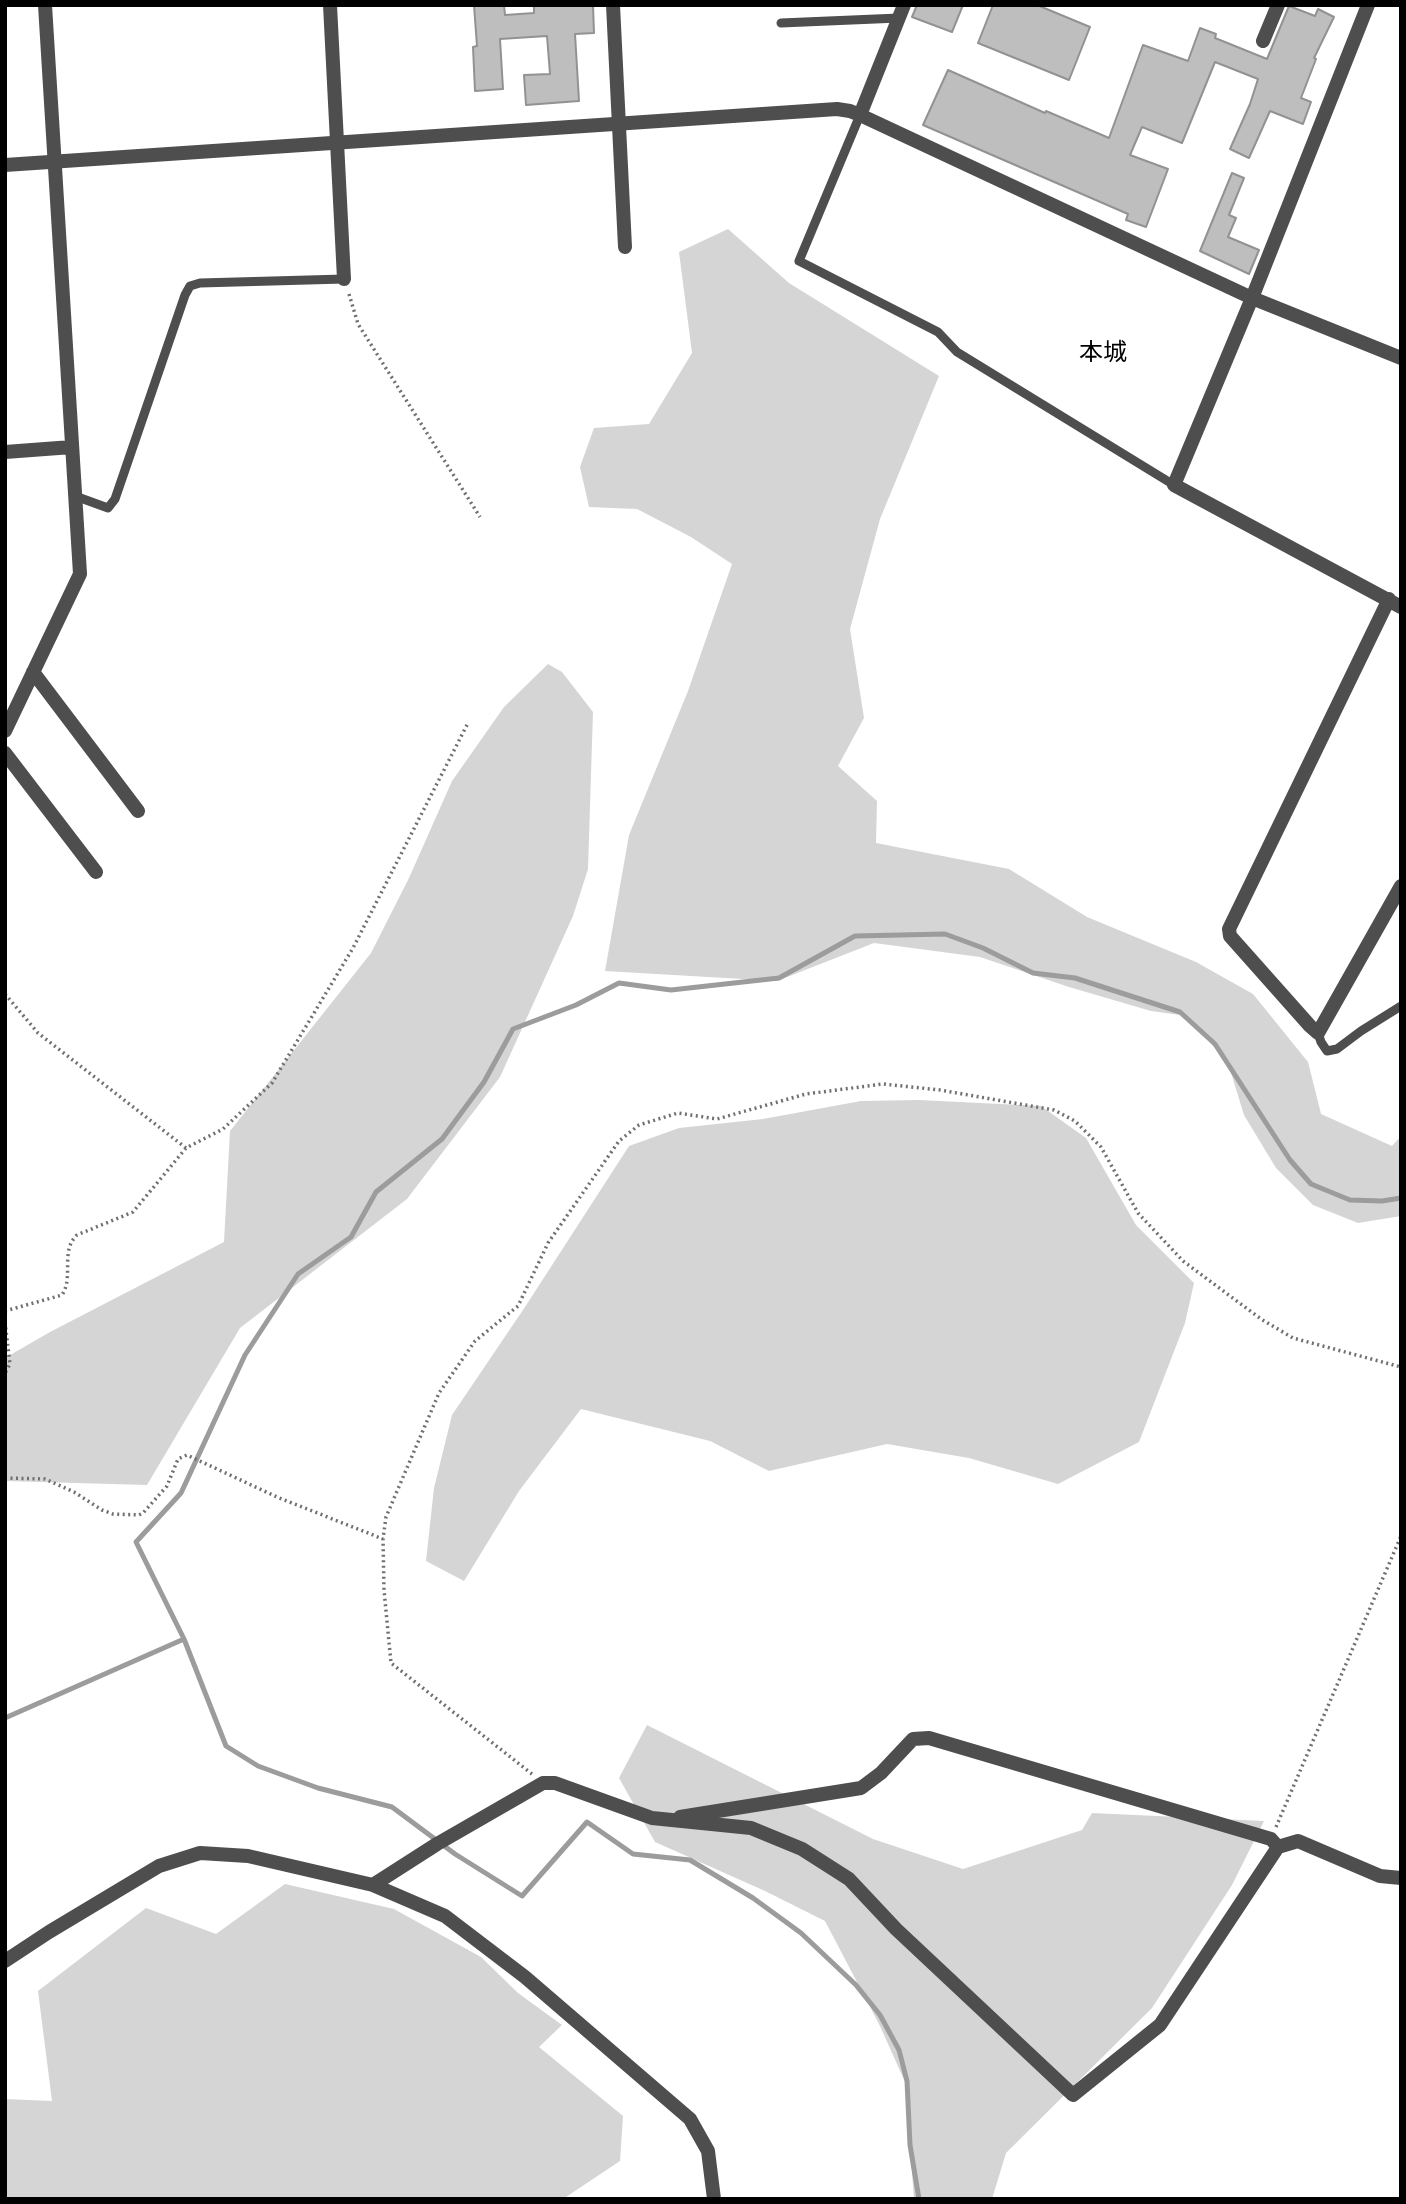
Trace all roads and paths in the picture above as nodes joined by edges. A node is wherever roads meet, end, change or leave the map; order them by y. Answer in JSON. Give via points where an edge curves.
{"nodes":[{"id":1,"x":44,"y":5,"type":"edge"},
{"id":2,"x":330,"y":5,"type":"edge"},
{"id":3,"x":613,"y":5,"type":"edge"},
{"id":4,"x":1278,"y":5,"type":"edge"},
{"id":5,"x":1368,"y":5,"type":"edge"},
{"id":6,"x":901,"y":12,"type":"edge"},
{"id":7,"x":782,"y":23,"type":"dead end"},
{"id":8,"x":1263,"y":41,"type":"dead end"},
{"id":9,"x":860,"y":115,"type":"junction"},
{"id":10,"x":620,"y":124,"type":"junction"},
{"id":11,"x":337,"y":144,"type":"junction"},
{"id":12,"x":54,"y":161,"type":"junction"},
{"id":13,"x":5,"y":164,"type":"edge"},
{"id":14,"x":625,"y":247,"type":"dead end"},
{"id":15,"x":344,"y":279,"type":"junction"},
{"id":16,"x":1252,"y":298,"type":"junction"},
{"id":17,"x":1401,"y":358,"type":"edge"},
{"id":18,"x":72,"y":447,"type":"junction"},
{"id":19,"x":5,"y":452,"type":"edge"},
{"id":20,"x":1174,"y":485,"type":"junction"},
{"id":21,"x":75,"y":496,"type":"junction"},
{"id":22,"x":480,"y":517,"type":"dead end"},
{"id":23,"x":1395,"y":603,"type":"edge"},
{"id":24,"x":33,"y":672,"type":"junction"},
{"id":25,"x":468,"y":723,"type":"dead end"},
{"id":26,"x":5,"y":731,"type":"edge"},
{"id":27,"x":5,"y":753,"type":"edge"},
{"id":28,"x":138,"y":811,"type":"dead end"},
{"id":29,"x":96,"y":872,"type":"dead end"},
{"id":30,"x":1401,"y":886,"type":"edge"},
{"id":31,"x":5,"y":994,"type":"edge"},
{"id":32,"x":1401,"y":1006,"type":"edge"},
{"id":33,"x":1318,"y":1033,"type":"junction"},
{"id":34,"x":186,"y":1148,"type":"junction"},
{"id":35,"x":5,"y":1311,"type":"edge"},
{"id":36,"x":5,"y":1322,"type":"edge"},
{"id":37,"x":1401,"y":1367,"type":"edge"},
{"id":38,"x":5,"y":1373,"type":"edge"},
{"id":39,"x":5,"y":1478,"type":"edge"},
{"id":40,"x":1401,"y":1536,"type":"edge"},
{"id":41,"x":383,"y":1539,"type":"junction"},
{"id":42,"x":543,"y":1783,"type":"junction"},
{"id":43,"x":665,"y":1820,"type":"junction"},
{"id":44,"x":1275,"y":1843,"type":"junction"},
{"id":45,"x":1401,"y":1878,"type":"edge"},
{"id":46,"x":373,"y":1885,"type":"junction"},
{"id":47,"x":5,"y":1961,"type":"edge"},
{"id":48,"x":714,"y":2199,"type":"edge"}],
"edges":[{"from":1,"to":12,"type":"street"},
{"from":2,"to":11,"type":"street"},
{"from":3,"to":10,"type":"street"},
{"from":4,"to":8,"type":"street"},
{"from":5,"to":16,"type":"street"},
{"from":6,"to":7,"type":"lane"},
{"from":6,"to":9,"type":"street"},
{"from":9,"to":10,"type":"street","via":[[837,109]]},
{"from":9,"to":16,"type":"street"},
{"from":9,"to":20,"type":"lane","via":[[799,261],[938,332],[957,352]]},
{"from":10,"to":11,"type":"street"},
{"from":10,"to":14,"type":"street"},
{"from":11,"to":12,"type":"street"},
{"from":11,"to":15,"type":"street"},
{"from":12,"to":13,"type":"street"},
{"from":12,"to":18,"type":"street"},
{"from":15,"to":21,"type":"lane","via":[[190,286],[115,499],[108,508]]},
{"from":15,"to":22,"type":"path","via":[[358,324]]},
{"from":16,"to":17,"type":"street"},
{"from":16,"to":20,"type":"street"},
{"from":18,"to":19,"type":"street"},
{"from":18,"to":21,"type":"street"},
{"from":20,"to":23,"type":"street"},
{"from":21,"to":24,"type":"street","via":[[79,574]]},
{"from":23,"to":33,"type":"street","via":[[1228,929]]},
{"from":24,"to":26,"type":"street"},
{"from":24,"to":28,"type":"street"},
{"from":25,"to":34,"type":"path","via":[[353,948],[272,1083],[223,1129]]},
{"from":27,"to":29,"type":"street"},
{"from":30,"to":33,"type":"street"},
{"from":31,"to":34,"type":"path","via":[[38,1032]]},
{"from":32,"to":33,"type":"lane","via":[[1337,1049],[1327,1051]]},
{"from":34,"to":35,"type":"path","via":[[133,1212],[72,1240],[62,1295]]},
{"from":36,"to":38,"type":"path","via":[[10,1364]]},
{"from":37,"to":41,"type":"path","via":[[1293,1338],[1250,1311],[1174,1252],[1138,1213],[1101,1147],[1055,1110],[883,1084],[806,1094],[717,1119],[678,1113],[639,1125],[619,1141],[548,1243],[518,1306],[475,1341],[439,1393],[386,1517]]},
{"from":39,"to":41,"type":"path","via":[[45,1479],[102,1510],[139,1514],[167,1486],[178,1459],[187,1455]]},
{"from":40,"to":44,"type":"path"},
{"from":41,"to":42,"type":"path","via":[[391,1663]]},
{"from":42,"to":43,"type":"street"},
{"from":42,"to":46,"type":"street"},
{"from":43,"to":44,"type":"street","via":[[861,1788],[913,1739],[929,1738]]},
{"from":43,"to":44,"type":"street","via":[[751,1828],[802,1849],[849,1879],[1073,2095],[1160,2025]]},
{"from":44,"to":45,"type":"street","via":[[1298,1841],[1380,1876]]},
{"from":46,"to":47,"type":"street","via":[[248,1856],[200,1853],[159,1866]]},
{"from":46,"to":48,"type":"street","via":[[445,1916],[690,2119],[708,2151]]}]}
